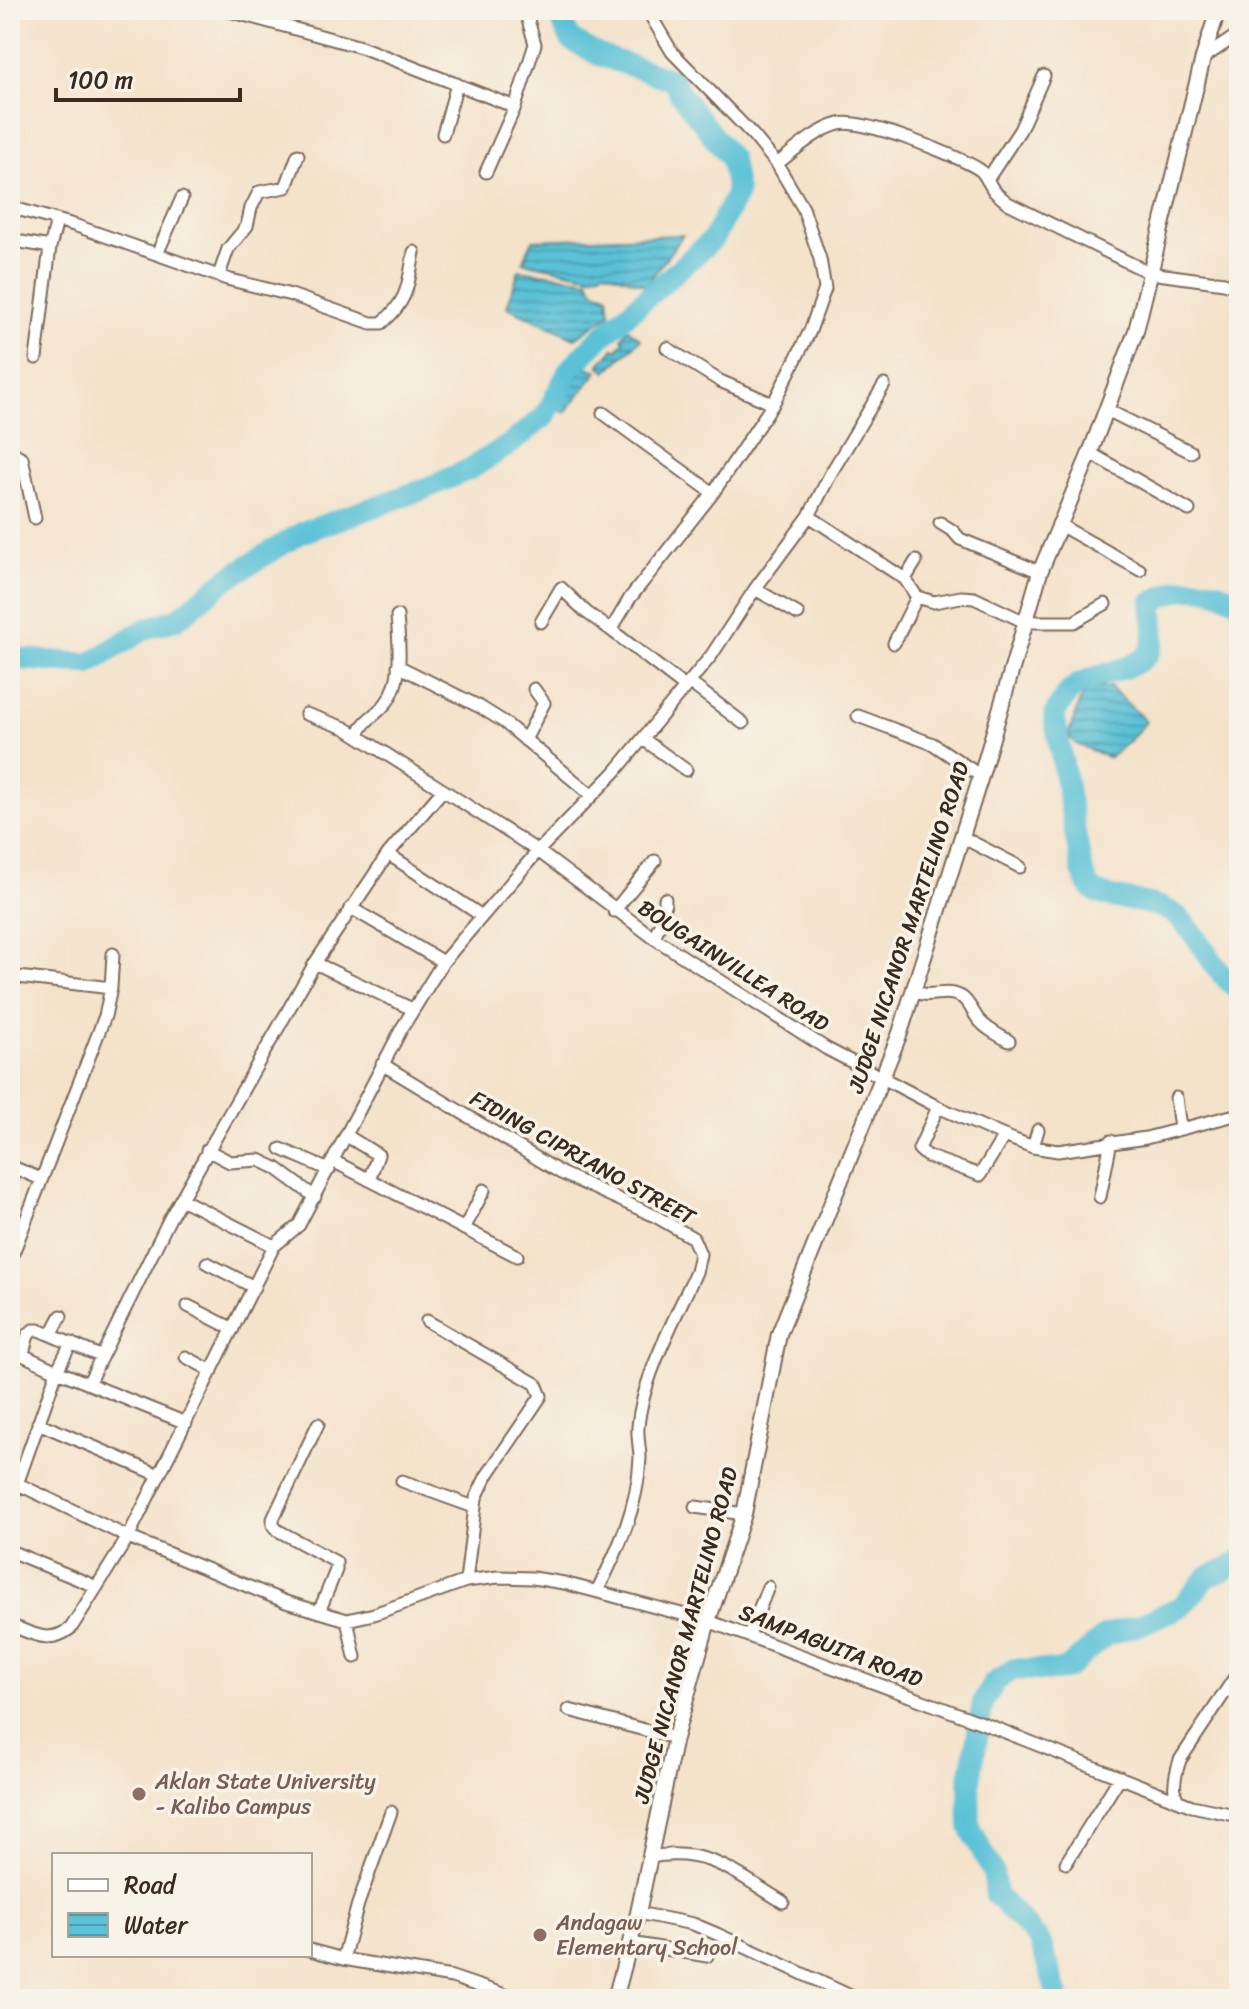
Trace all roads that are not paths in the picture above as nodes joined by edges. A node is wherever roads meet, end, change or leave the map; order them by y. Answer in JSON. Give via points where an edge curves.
{"nodes":[{"id":1,"x":226,"y":10,"type":"edge"},
{"id":2,"x":525,"y":10,"type":"edge"},
{"id":3,"x":654,"y":10,"type":"edge"},
{"id":4,"x":1218,"y":10,"type":"edge"},
{"id":5,"x":1239,"y":34,"type":"edge"},
{"id":6,"x":1203,"y":58,"type":"junction"},
{"id":7,"x":1044,"y":76,"type":"dead end"},
{"id":8,"x":457,"y":84,"type":"junction"},
{"id":9,"x":515,"y":107,"type":"junction"},
{"id":10,"x":443,"y":134,"type":"dead end"},
{"id":11,"x":298,"y":155,"type":"dead end"},
{"id":12,"x":777,"y":164,"type":"junction"},
{"id":13,"x":486,"y":172,"type":"dead end"},
{"id":14,"x":987,"y":180,"type":"junction"},
{"id":15,"x":182,"y":198,"type":"dead end"},
{"id":16,"x":10,"y":207,"type":"edge"},
{"id":17,"x":57,"y":221,"type":"junction"},
{"id":18,"x":10,"y":240,"type":"edge"},
{"id":19,"x":50,"y":247,"type":"junction"},
{"id":20,"x":414,"y":252,"type":"dead end"},
{"id":21,"x":157,"y":254,"type":"junction"},
{"id":22,"x":1150,"y":273,"type":"junction"},
{"id":23,"x":219,"y":275,"type":"junction"},
{"id":24,"x":1239,"y":288,"type":"edge"},
{"id":25,"x":667,"y":348,"type":"dead end"},
{"id":26,"x":36,"y":358,"type":"dead end"},
{"id":27,"x":884,"y":385,"type":"dead end"},
{"id":28,"x":773,"y":404,"type":"junction"},
{"id":29,"x":1107,"y":410,"type":"junction"},
{"id":30,"x":603,"y":413,"type":"dead end"},
{"id":31,"x":10,"y":451,"type":"edge"},
{"id":32,"x":1191,"y":452,"type":"dead end"},
{"id":33,"x":1090,"y":453,"type":"junction"},
{"id":34,"x":713,"y":493,"type":"junction"},
{"id":35,"x":1189,"y":510,"type":"dead end"},
{"id":36,"x":809,"y":516,"type":"junction"},
{"id":37,"x":35,"y":518,"type":"dead end"},
{"id":38,"x":940,"y":523,"type":"dead end"},
{"id":39,"x":1058,"y":524,"type":"junction"},
{"id":40,"x":916,"y":561,"type":"dead end"},
{"id":41,"x":1140,"y":570,"type":"dead end"},
{"id":42,"x":1040,"y":572,"type":"junction"},
{"id":43,"x":905,"y":579,"type":"junction"},
{"id":44,"x":755,"y":589,"type":"junction"},
{"id":45,"x":917,"y":597,"type":"junction"},
{"id":46,"x":1105,"y":604,"type":"dead end"},
{"id":47,"x":798,"y":614,"type":"dead end"},
{"id":48,"x":397,"y":616,"type":"dead end"},
{"id":49,"x":541,"y":622,"type":"dead end"},
{"id":50,"x":1025,"y":622,"type":"junction"},
{"id":51,"x":611,"y":630,"type":"junction"},
{"id":52,"x":894,"y":643,"type":"dead end"},
{"id":53,"x":398,"y":666,"type":"junction"},
{"id":54,"x":688,"y":685,"type":"junction"},
{"id":55,"x":534,"y":689,"type":"dead end"},
{"id":56,"x":306,"y":714,"type":"dead end"},
{"id":57,"x":858,"y":716,"type":"dead end"},
{"id":58,"x":743,"y":723,"type":"dead end"},
{"id":59,"x":358,"y":736,"type":"junction"},
{"id":60,"x":643,"y":739,"type":"junction"},
{"id":61,"x":525,"y":740,"type":"junction"},
{"id":62,"x":686,"y":770,"type":"dead end"},
{"id":63,"x":981,"y":776,"type":"junction"},
{"id":64,"x":443,"y":790,"type":"junction"},
{"id":65,"x":590,"y":794,"type":"junction"},
{"id":66,"x":962,"y":837,"type":"junction"},
{"id":67,"x":538,"y":851,"type":"junction"},
{"id":68,"x":388,"y":854,"type":"junction"},
{"id":69,"x":655,"y":861,"type":"dead end"},
{"id":70,"x":1020,"y":867,"type":"dead end"},
{"id":71,"x":665,"y":899,"type":"dead end"},
{"id":72,"x":351,"y":908,"type":"junction"},
{"id":73,"x":614,"y":911,"type":"junction"},
{"id":74,"x":482,"y":916,"type":"junction"},
{"id":75,"x":654,"y":938,"type":"junction"},
{"id":76,"x":113,"y":954,"type":"dead end"},
{"id":77,"x":443,"y":962,"type":"junction"},
{"id":78,"x":315,"y":963,"type":"junction"},
{"id":79,"x":10,"y":976,"type":"edge"},
{"id":80,"x":111,"y":988,"type":"junction"},
{"id":81,"x":913,"y":991,"type":"junction"},
{"id":82,"x":412,"y":1009,"type":"junction"},
{"id":83,"x":1009,"y":1041,"type":"dead end"},
{"id":84,"x":382,"y":1064,"type":"junction"},
{"id":85,"x":883,"y":1079,"type":"junction"},
{"id":86,"x":1176,"y":1098,"type":"dead end"},
{"id":87,"x":938,"y":1107,"type":"junction"},
{"id":88,"x":1239,"y":1114,"type":"edge"},
{"id":89,"x":1180,"y":1128,"type":"junction"},
{"id":90,"x":1038,"y":1130,"type":"dead end"},
{"id":91,"x":347,"y":1136,"type":"junction"},
{"id":92,"x":1004,"y":1136,"type":"junction"},
{"id":93,"x":1111,"y":1141,"type":"junction"},
{"id":94,"x":1033,"y":1147,"type":"junction"},
{"id":95,"x":281,"y":1149,"type":"dead end"},
{"id":96,"x":207,"y":1150,"type":"junction"},
{"id":97,"x":10,"y":1166,"type":"edge"},
{"id":98,"x":331,"y":1166,"type":"junction"},
{"id":99,"x":41,"y":1179,"type":"junction"},
{"id":100,"x":369,"y":1180,"type":"junction"},
{"id":101,"x":484,"y":1190,"type":"dead end"},
{"id":102,"x":315,"y":1197,"type":"junction"},
{"id":103,"x":1100,"y":1197,"type":"dead end"},
{"id":104,"x":181,"y":1199,"type":"junction"},
{"id":105,"x":464,"y":1229,"type":"junction"},
{"id":106,"x":274,"y":1246,"type":"junction"},
{"id":107,"x":517,"y":1256,"type":"dead end"},
{"id":108,"x":10,"y":1261,"type":"edge"},
{"id":109,"x":207,"y":1263,"type":"dead end"},
{"id":110,"x":254,"y":1287,"type":"junction"},
{"id":111,"x":188,"y":1306,"type":"dead end"},
{"id":112,"x":61,"y":1316,"type":"dead end"},
{"id":113,"x":427,"y":1321,"type":"dead end"},
{"id":114,"x":233,"y":1329,"type":"junction"},
{"id":115,"x":51,"y":1335,"type":"junction"},
{"id":116,"x":71,"y":1343,"type":"junction"},
{"id":117,"x":10,"y":1349,"type":"edge"},
{"id":118,"x":23,"y":1353,"type":"junction"},
{"id":119,"x":100,"y":1356,"type":"junction"},
{"id":120,"x":186,"y":1357,"type":"dead end"},
{"id":121,"x":57,"y":1371,"type":"junction"},
{"id":122,"x":212,"y":1371,"type":"junction"},
{"id":123,"x":89,"y":1382,"type":"junction"},
{"id":124,"x":38,"y":1423,"type":"junction"},
{"id":125,"x":186,"y":1423,"type":"junction"},
{"id":126,"x":318,"y":1424,"type":"dead end"},
{"id":127,"x":159,"y":1475,"type":"junction"},
{"id":128,"x":402,"y":1481,"type":"dead end"},
{"id":129,"x":18,"y":1484,"type":"junction"},
{"id":130,"x":10,"y":1504,"type":"edge"},
{"id":131,"x":474,"y":1507,"type":"junction"},
{"id":132,"x":695,"y":1507,"type":"dead end"},
{"id":133,"x":744,"y":1514,"type":"junction"},
{"id":134,"x":128,"y":1537,"type":"junction"},
{"id":135,"x":10,"y":1551,"type":"edge"},
{"id":136,"x":466,"y":1581,"type":"junction"},
{"id":137,"x":97,"y":1587,"type":"junction"},
{"id":138,"x":768,"y":1587,"type":"dead end"},
{"id":139,"x":597,"y":1591,"type":"junction"},
{"id":140,"x":319,"y":1612,"type":"junction"},
{"id":141,"x":347,"y":1620,"type":"junction"},
{"id":142,"x":708,"y":1621,"type":"junction"},
{"id":143,"x":10,"y":1625,"type":"edge"},
{"id":144,"x":749,"y":1635,"type":"junction"},
{"id":145,"x":355,"y":1657,"type":"dead end"},
{"id":146,"x":1239,"y":1671,"type":"edge"},
{"id":147,"x":569,"y":1710,"type":"dead end"},
{"id":148,"x":675,"y":1738,"type":"junction"},
{"id":149,"x":1120,"y":1777,"type":"junction"},
{"id":150,"x":1178,"y":1800,"type":"junction"},
{"id":151,"x":391,"y":1812,"type":"dead end"},
{"id":152,"x":1239,"y":1816,"type":"edge"},
{"id":153,"x":650,"y":1857,"type":"junction"},
{"id":154,"x":1066,"y":1863,"type":"dead end"},
{"id":155,"x":783,"y":1902,"type":"dead end"},
{"id":156,"x":638,"y":1913,"type":"junction"},
{"id":157,"x":631,"y":1943,"type":"junction"},
{"id":158,"x":312,"y":1951,"type":"edge"},
{"id":159,"x":707,"y":1956,"type":"dead end"},
{"id":160,"x":343,"y":1959,"type":"junction"},
{"id":161,"x":829,"y":1985,"type":"junction"},
{"id":162,"x":517,"y":1999,"type":"edge"},
{"id":163,"x":615,"y":1999,"type":"edge"},
{"id":164,"x":824,"y":1999,"type":"edge"},
{"id":165,"x":857,"y":1999,"type":"edge"}],
"edges":[{"from":1,"to":8,"type":"street","via":[[361,47]]},
{"from":2,"to":9,"type":"street","via":[[535,44]]},
{"from":3,"to":12,"type":"street","via":[[652,18],[672,52]]},
{"from":4,"to":6,"type":"street","name":"JUDGE NICANOR MARTELINO ROAD"},
{"from":5,"to":6,"type":"street"},
{"from":6,"to":22,"type":"street","name":"JUDGE NICANOR MARTELINO ROAD"},
{"from":7,"to":14,"type":"street","via":[[1020,130]]},
{"from":8,"to":9,"type":"street"},
{"from":8,"to":10,"type":"street"},
{"from":9,"to":13,"type":"street"},
{"from":11,"to":23,"type":"street","via":[[286,187],[264,189],[256,197],[247,226],[228,249]]},
{"from":12,"to":14,"type":"street","via":[[824,131],[852,122],[912,140],[981,171]]},
{"from":12,"to":28,"type":"street","via":[[803,208],[825,289]]},
{"from":14,"to":22,"type":"street","via":[[1008,203]]},
{"from":15,"to":21,"type":"street"},
{"from":16,"to":17,"type":"street"},
{"from":17,"to":19,"type":"street"},
{"from":17,"to":21,"type":"street"},
{"from":18,"to":19,"type":"street"},
{"from":19,"to":26,"type":"street"},
{"from":20,"to":23,"type":"street","via":[[404,300],[382,323]]},
{"from":21,"to":23,"type":"street"},
{"from":22,"to":24,"type":"street"},
{"from":22,"to":29,"type":"street","name":"JUDGE NICANOR MARTELINO ROAD","via":[[1136,331]]},
{"from":25,"to":28,"type":"street","via":[[720,381]]},
{"from":27,"to":36,"type":"street"},
{"from":28,"to":34,"type":"street"},
{"from":29,"to":32,"type":"street"},
{"from":29,"to":33,"type":"street","name":"JUDGE NICANOR MARTELINO ROAD"},
{"from":30,"to":34,"type":"street"},
{"from":31,"to":37,"type":"street","via":[[22,458]]},
{"from":33,"to":35,"type":"street"},
{"from":33,"to":39,"type":"street","name":"JUDGE NICANOR MARTELINO ROAD"},
{"from":34,"to":51,"type":"street"},
{"from":36,"to":43,"type":"street"},
{"from":36,"to":44,"type":"street"},
{"from":38,"to":42,"type":"street","via":[[960,539]]},
{"from":39,"to":41,"type":"street"},
{"from":39,"to":42,"type":"street","name":"JUDGE NICANOR MARTELINO ROAD"},
{"from":40,"to":43,"type":"street"},
{"from":42,"to":50,"type":"street","name":"JUDGE NICANOR MARTELINO ROAD"},
{"from":43,"to":45,"type":"street"},
{"from":44,"to":47,"type":"street"},
{"from":44,"to":54,"type":"street"},
{"from":45,"to":50,"type":"street","via":[[934,602],[974,598]]},
{"from":45,"to":52,"type":"street"},
{"from":46,"to":50,"type":"street","via":[[1074,622]]},
{"from":48,"to":53,"type":"street"},
{"from":49,"to":51,"type":"street","via":[[561,588]]},
{"from":50,"to":63,"type":"street","name":"JUDGE NICANOR MARTELINO ROAD"},
{"from":51,"to":54,"type":"street"},
{"from":53,"to":59,"type":"street","via":[[387,702],[362,724]]},
{"from":53,"to":61,"type":"street","via":[[480,707]]},
{"from":54,"to":58,"type":"street"},
{"from":54,"to":60,"type":"street"},
{"from":55,"to":61,"type":"street","via":[[544,703]]},
{"from":56,"to":59,"type":"street","name":"BOUGAINVILLEA ROAD"},
{"from":57,"to":63,"type":"street","via":[[933,744]]},
{"from":59,"to":64,"type":"street","name":"BOUGAINVILLEA ROAD"},
{"from":60,"to":62,"type":"street"},
{"from":60,"to":65,"type":"street"},
{"from":61,"to":65,"type":"street"},
{"from":63,"to":66,"type":"street","name":"JUDGE NICANOR MARTELINO ROAD"},
{"from":64,"to":67,"type":"street","name":"BOUGAINVILLEA ROAD"},
{"from":64,"to":68,"type":"street"},
{"from":65,"to":67,"type":"street"},
{"from":66,"to":70,"type":"street"},
{"from":66,"to":81,"type":"street","name":"JUDGE NICANOR MARTELINO ROAD"},
{"from":67,"to":73,"type":"street","name":"BOUGAINVILLEA ROAD"},
{"from":67,"to":74,"type":"street"},
{"from":68,"to":72,"type":"street"},
{"from":68,"to":74,"type":"street"},
{"from":69,"to":73,"type":"street"},
{"from":71,"to":75,"type":"street"},
{"from":72,"to":77,"type":"street"},
{"from":72,"to":78,"type":"street"},
{"from":73,"to":75,"type":"street","name":"BOUGAINVILLEA ROAD"},
{"from":74,"to":77,"type":"street"},
{"from":75,"to":85,"type":"street","name":"BOUGAINVILLEA ROAD"},
{"from":76,"to":80,"type":"street"},
{"from":77,"to":82,"type":"street"},
{"from":78,"to":82,"type":"street"},
{"from":78,"to":96,"type":"street"},
{"from":79,"to":80,"type":"street"},
{"from":80,"to":99,"type":"street","via":[[105,1016]]},
{"from":81,"to":83,"type":"street","via":[[964,999],[979,1020]]},
{"from":81,"to":85,"type":"street","name":"JUDGE NICANOR MARTELINO ROAD"},
{"from":82,"to":84,"type":"street"},
{"from":84,"to":91,"type":"street"},
{"from":84,"to":139,"type":"street","name":"FIDING CIPRIANO STREET","via":[[561,1173],[668,1223],[693,1238],[700,1254],[650,1380],[638,1428],[636,1494]]},
{"from":85,"to":87,"type":"street","name":"BOUGAINVILLEA ROAD"},
{"from":85,"to":133,"type":"street","name":"JUDGE NICANOR MARTELINO ROAD","via":[[779,1334]]},
{"from":86,"to":89,"type":"street"},
{"from":87,"to":92,"type":"street","name":"BOUGAINVILLEA ROAD"},
{"from":87,"to":92,"type":"street","via":[[919,1149],[927,1156],[980,1175]]},
{"from":88,"to":89,"type":"street","name":"BOUGAINVILLEA ROAD"},
{"from":89,"to":93,"type":"street","name":"BOUGAINVILLEA ROAD"},
{"from":90,"to":94,"type":"street"},
{"from":91,"to":98,"type":"street"},
{"from":91,"to":100,"type":"street","via":[[378,1155]]},
{"from":92,"to":94,"type":"street","name":"BOUGAINVILLEA ROAD"},
{"from":93,"to":94,"type":"street","name":"BOUGAINVILLEA ROAD","via":[[1058,1151]]},
{"from":93,"to":103,"type":"street"},
{"from":95,"to":98,"type":"street"},
{"from":96,"to":102,"type":"street","via":[[230,1162],[259,1160]]},
{"from":96,"to":104,"type":"street"},
{"from":97,"to":99,"type":"street"},
{"from":98,"to":100,"type":"street"},
{"from":98,"to":102,"type":"street"},
{"from":99,"to":108,"type":"street"},
{"from":100,"to":105,"type":"street"},
{"from":101,"to":105,"type":"street"},
{"from":102,"to":106,"type":"street","via":[[299,1225]]},
{"from":104,"to":106,"type":"street"},
{"from":104,"to":119,"type":"street"},
{"from":105,"to":107,"type":"street"},
{"from":106,"to":110,"type":"street"},
{"from":109,"to":110,"type":"street"},
{"from":110,"to":114,"type":"street"},
{"from":111,"to":114,"type":"street"},
{"from":112,"to":115,"type":"street"},
{"from":113,"to":131,"type":"street","via":[[536,1384],[541,1396],[486,1477]]},
{"from":114,"to":122,"type":"street"},
{"from":115,"to":116,"type":"street"},
{"from":115,"to":118,"type":"street","via":[[33,1330]]},
{"from":116,"to":119,"type":"street"},
{"from":116,"to":121,"type":"street"},
{"from":117,"to":118,"type":"street"},
{"from":118,"to":121,"type":"street"},
{"from":119,"to":123,"type":"street"},
{"from":120,"to":122,"type":"street"},
{"from":121,"to":123,"type":"street"},
{"from":121,"to":124,"type":"street"},
{"from":122,"to":125,"type":"street"},
{"from":123,"to":125,"type":"street"},
{"from":124,"to":127,"type":"street"},
{"from":124,"to":129,"type":"street"},
{"from":125,"to":127,"type":"street"},
{"from":126,"to":140,"type":"street","via":[[273,1525],[336,1562]]},
{"from":127,"to":134,"type":"street"},
{"from":128,"to":131,"type":"street"},
{"from":129,"to":130,"type":"street"},
{"from":129,"to":134,"type":"street"},
{"from":131,"to":136,"type":"street"},
{"from":132,"to":133,"type":"street"},
{"from":133,"to":142,"type":"street","name":"JUDGE NICANOR MARTELINO ROAD"},
{"from":134,"to":137,"type":"street"},
{"from":134,"to":140,"type":"street"},
{"from":135,"to":137,"type":"street"},
{"from":136,"to":139,"type":"street","name":"SAMPAGUITA ROAD","via":[[533,1578]]},
{"from":136,"to":141,"type":"street","name":"SAMPAGUITA ROAD"},
{"from":137,"to":143,"type":"street","via":[[71,1628],[59,1637]]},
{"from":138,"to":144,"type":"street"},
{"from":139,"to":142,"type":"street","name":"SAMPAGUITA ROAD"},
{"from":140,"to":141,"type":"street"},
{"from":141,"to":145,"type":"street"},
{"from":142,"to":144,"type":"street","name":"SAMPAGUITA ROAD"},
{"from":142,"to":148,"type":"street","name":"JUDGE NICANOR MARTELINO ROAD"},
{"from":144,"to":149,"type":"street","name":"SAMPAGUITA ROAD"},
{"from":146,"to":150,"type":"street","via":[[1180,1760],[1174,1794]]},
{"from":147,"to":148,"type":"street"},
{"from":148,"to":153,"type":"street","name":"JUDGE NICANOR MARTELINO ROAD"},
{"from":149,"to":150,"type":"street","name":"SAMPAGUITA ROAD"},
{"from":149,"to":154,"type":"street"},
{"from":150,"to":152,"type":"street","name":"SAMPAGUITA ROAD"},
{"from":151,"to":160,"type":"street"},
{"from":153,"to":155,"type":"street","via":[[703,1857]]},
{"from":153,"to":156,"type":"street","name":"JUDGE NICANOR MARTELINO ROAD"},
{"from":156,"to":157,"type":"street","name":"JUDGE NICANOR MARTELINO ROAD"},
{"from":156,"to":161,"type":"street","via":[[705,1929]]},
{"from":157,"to":159,"type":"street"},
{"from":157,"to":163,"type":"street","name":"JUDGE NICANOR MARTELINO ROAD"},
{"from":158,"to":160,"type":"street"},
{"from":160,"to":162,"type":"street","via":[[452,1977]]},
{"from":161,"to":164,"type":"street"},
{"from":161,"to":165,"type":"street"}]}
